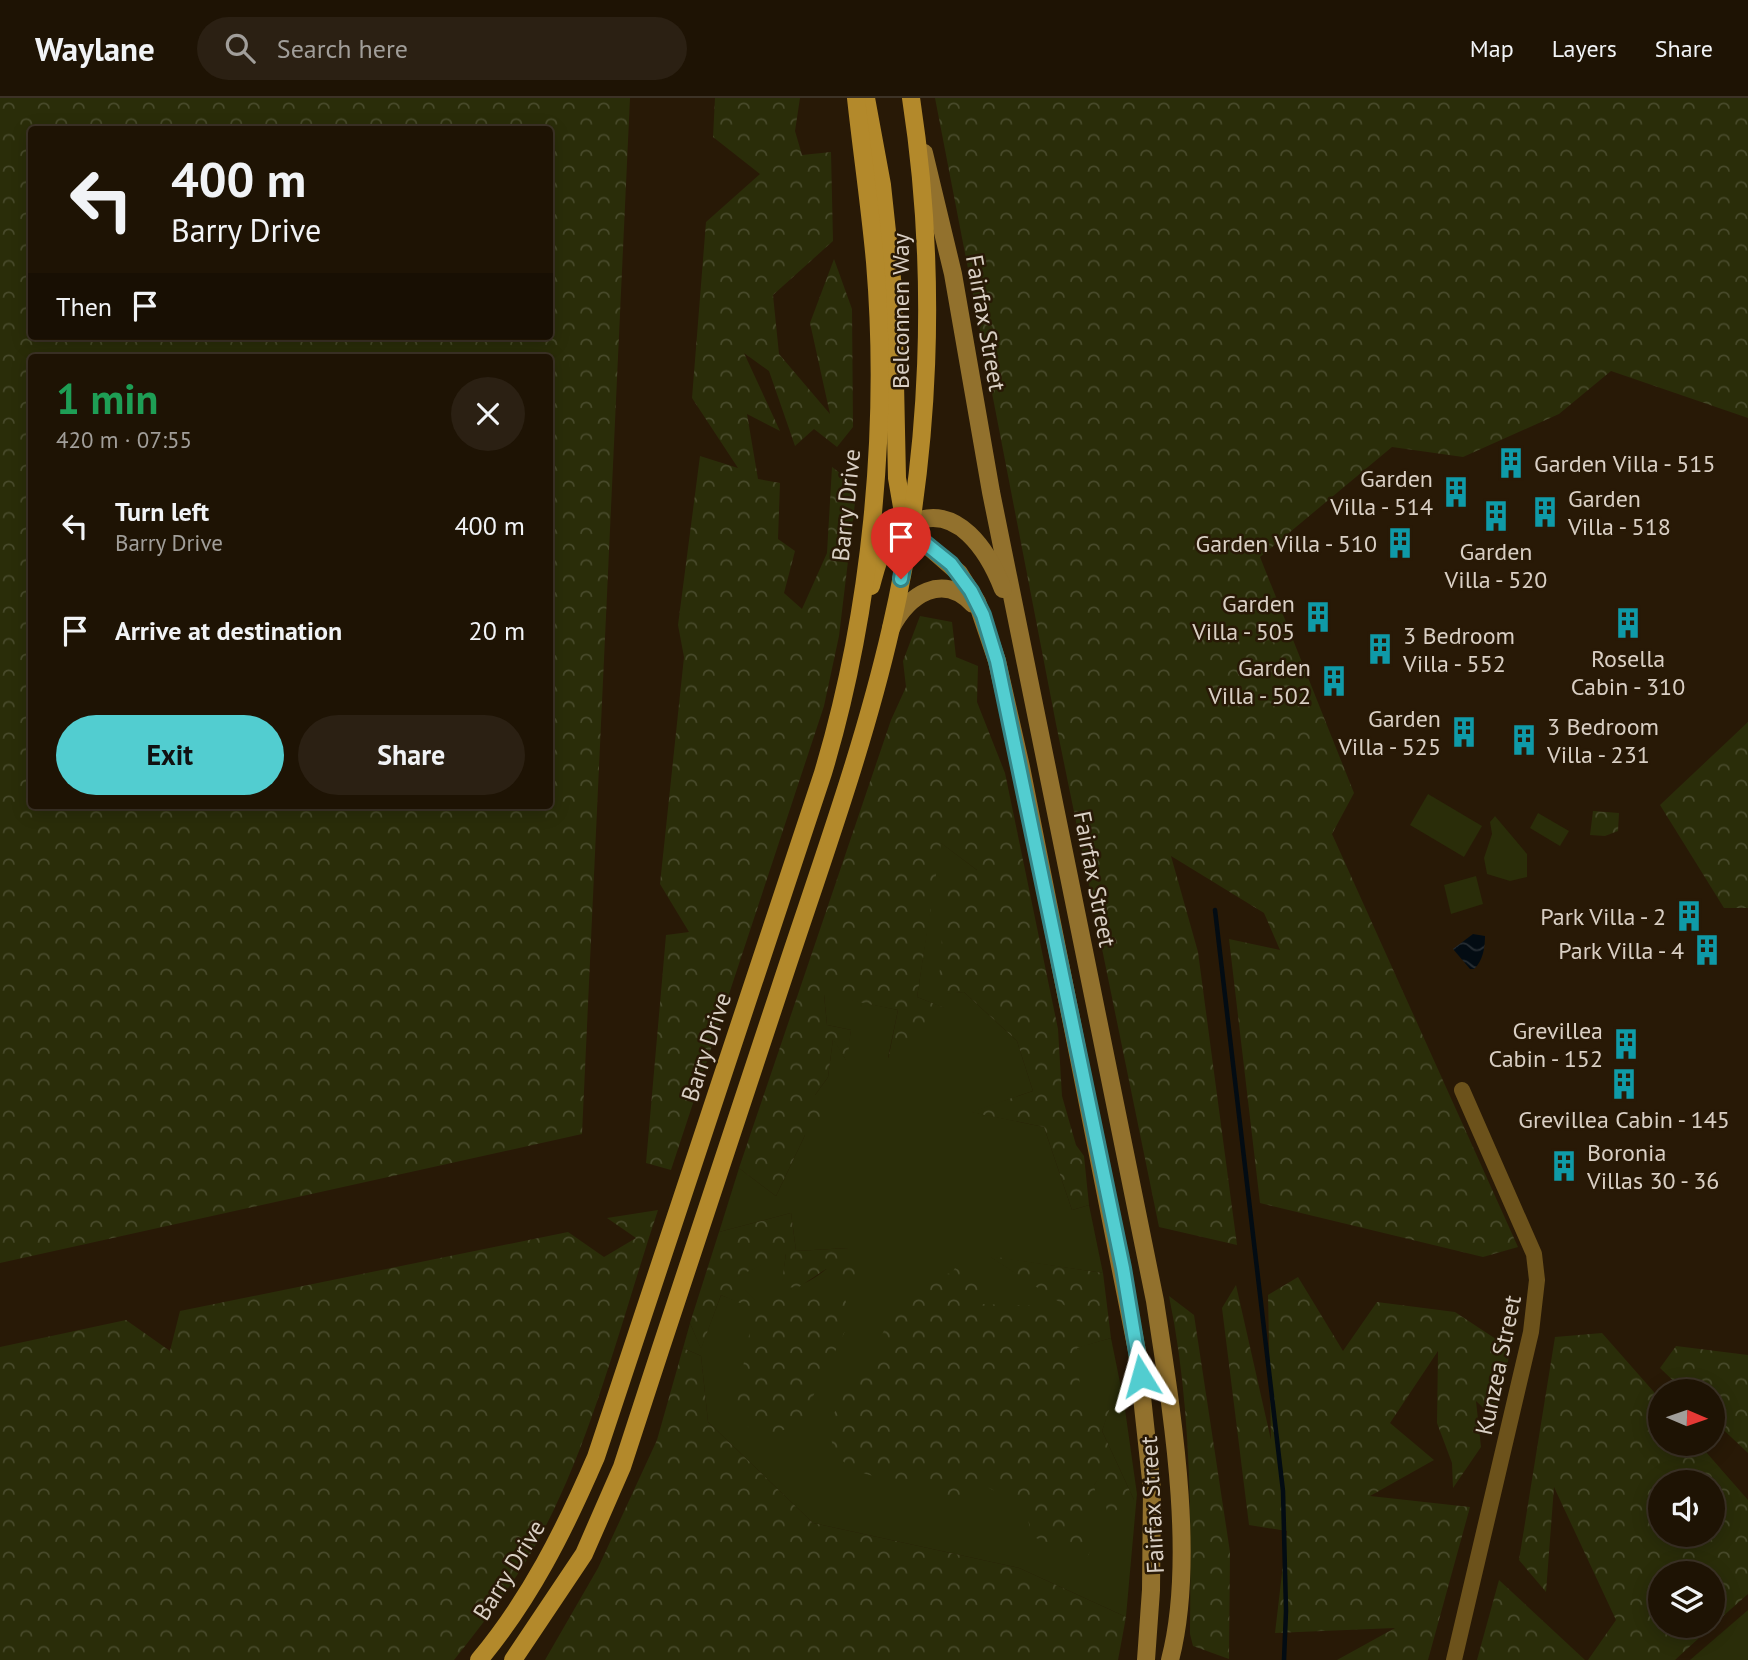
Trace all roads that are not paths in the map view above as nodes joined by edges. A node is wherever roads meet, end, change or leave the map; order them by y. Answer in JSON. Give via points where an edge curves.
{"nodes":[{"id":1,"x":856,"y":98,"type":"edge"},
{"id":2,"x":866,"y":98,"type":"edge"},
{"id":3,"x":912,"y":105,"type":"edge"},
{"id":4,"x":878,"y":414,"type":"joint"},
{"id":5,"x":910,"y":524,"type":"junction"},
{"id":6,"x":983,"y":615,"type":"junction"},
{"id":7,"x":891,"y":628,"type":"junction"},
{"id":8,"x":1020,"y":635,"type":"junction"},
{"id":9,"x":853,"y":651,"type":"junction"},
{"id":10,"x":1462,"y":1090,"type":"dead end"},
{"id":11,"x":479,"y":1660,"type":"edge"},
{"id":12,"x":513,"y":1660,"type":"edge"},
{"id":13,"x":1146,"y":1660,"type":"edge"},
{"id":14,"x":1170,"y":1660,"type":"edge"},
{"id":15,"x":1454,"y":1660,"type":"edge"}],
"edges":[{"from":1,"to":4,"type":"main road","name":"Belconnen Way","via":[[875,263]]},
{"from":2,"to":5,"type":"main road","via":[[893,288],[897,478]]},
{"from":3,"to":5,"type":"main road","name":"Belconnen Way","via":[[925,213],[927,309],[923,410]]},
{"from":3,"to":8,"type":"main road","name":"Fairfax Street","via":[[951,264]]},
{"from":4,"to":9,"type":"main road","name":"Barry Drive","via":[[874,492]]},
{"from":5,"to":6,"type":"main road","name":"Fairfax Street","via":[[966,582]]},
{"from":5,"to":7,"type":"main road"},
{"from":5,"to":8,"type":"main road","via":[[924,518],[941,520],[976,540],[997,575]]},
{"from":5,"to":9,"type":"main road","via":[[896,531],[882,550]]},
{"from":6,"to":7,"type":"main road","via":[[959,592],[934,587],[915,598]]},
{"from":6,"to":13,"type":"main road","name":"Fairfax Street","via":[[1021,767],[1138,1351],[1152,1489]]},
{"from":7,"to":12,"type":"main road","via":[[834,825],[621,1467],[584,1554]]},
{"from":8,"to":14,"type":"main road","name":"Fairfax Street","via":[[1155,1301],[1170,1402],[1181,1592]]},
{"from":9,"to":11,"type":"main road","name":"Barry Drive","via":[[823,773],[596,1457],[558,1542],[510,1623]]},
{"from":10,"to":15,"type":"street","name":"Kunzea Street","via":[[1534,1254],[1537,1280],[1531,1332]]}]}
